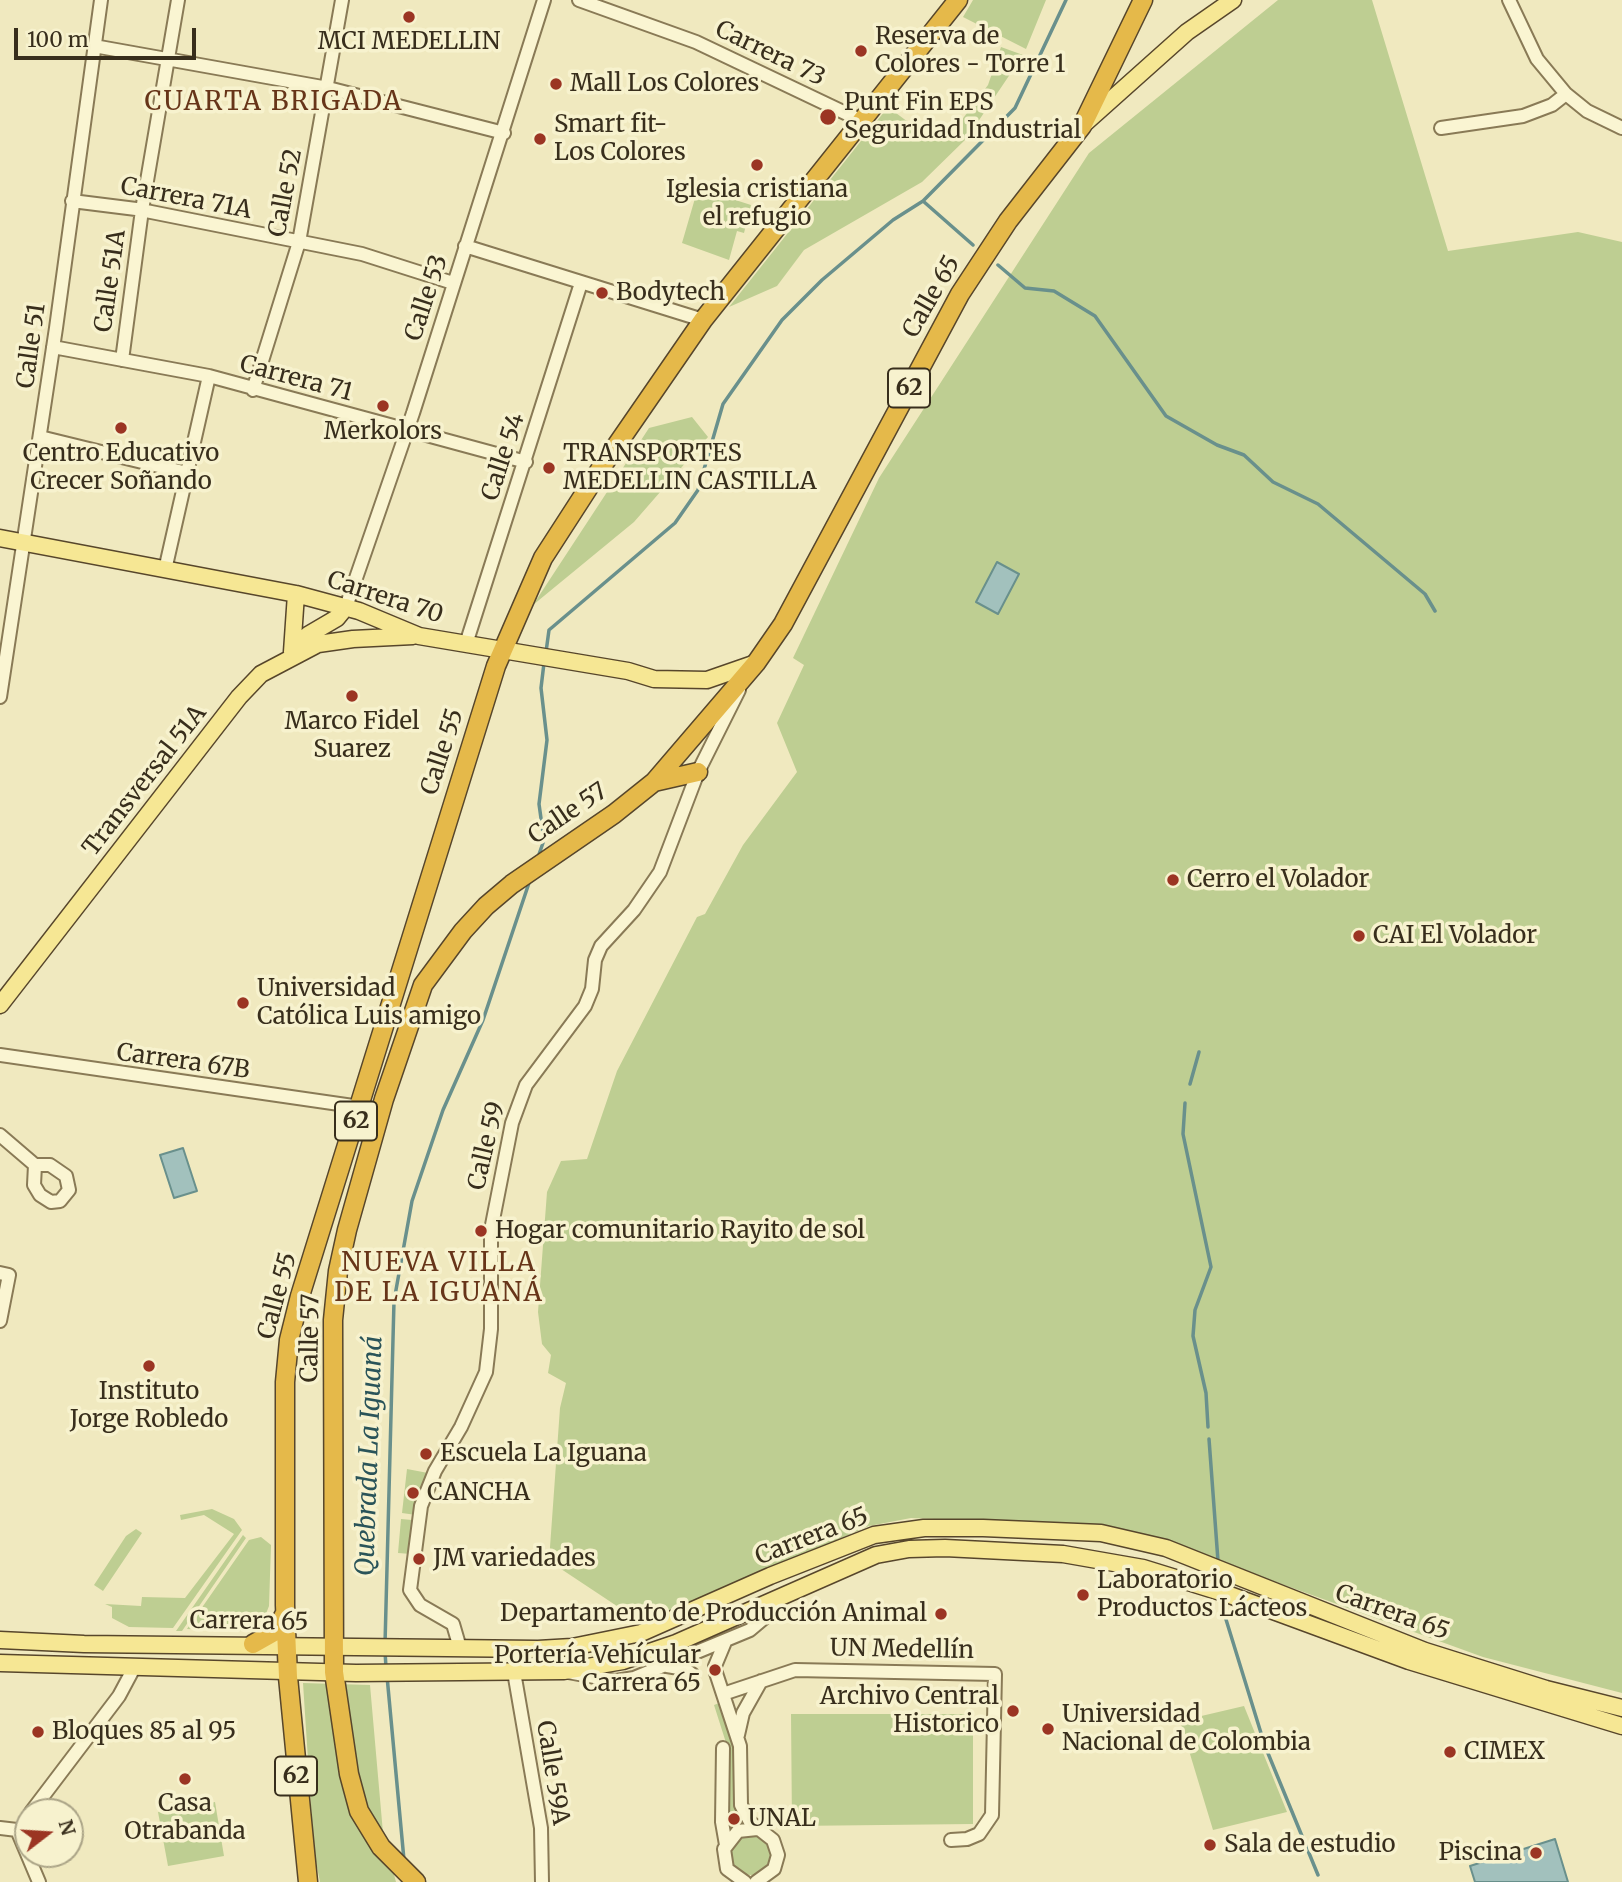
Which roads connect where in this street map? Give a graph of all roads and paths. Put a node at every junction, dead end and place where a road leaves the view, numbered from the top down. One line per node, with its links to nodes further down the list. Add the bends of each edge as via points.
1 (101, 0): 10 (street, Calle 51)
2 (178, 0): 11 (street, Calle 51A)
3 (342, 0): 12 (street, Calle 52)
4 (544, 0): 18 (street, Calle 53)
5 (579, 0): 14 (street, Carrera 73, via 696,42)
6 (958, 0): 14 (highway, Calle 55 / 62)
7 (1143, 0): 15 (highway, 62)
8 (1233, 0): 15 (main road, Calle 65, via 1187,32)
9 (1509, 0): 13 (street, via 1537,59)
10 (94, 46): 11 (street); 19 (street, Calle 51)
11 (168, 57): 12 (street); 20 (street, Calle 51A)
12 (328, 89): 18 (street); 21 (street, Calle 52)
13 (1566, 94): 16 (street, via 1523,116); 17 (street, via 1587,111)
14 (862, 121): 25 (highway, Calle 55 / 62)
15 (1082, 126): 43 (highway, Calle 65 / 62, via 1008,221 960,294 783,624)
16 (1441, 128)
17 (1622, 128)
18 (504, 133): 22 (street, Calle 53)
19 (72, 201): 20 (street, Carrera 71A); 26 (street, Calle 51)
20 (142, 210): 21 (street, Carrera 71A); 27 (street, Calle 51A)
21 (299, 242): 23 (street, Carrera 71A, via 362,254); 29 (street, Calle 52)
22 (465, 246): 23 (street, Calle 53); 24 (street)
23 (453, 283): 30 (street, Calle 53)
24 (581, 283): 25 (street); 32 (street, Calle 54)
25 (703, 320): 41 (highway, Calle 55 / 62, via 543,558)
26 (53, 347): 27 (street, Carrera 71); 31 (street, Calle 51)
27 (122, 360): 28 (street, Carrera 71)
28 (209, 376): 29 (street, Carrera 71); 33 (street)
29 (254, 390): 30 (street, Carrera 71)
30 (407, 430): 32 (street, Carrera 71); 38 (street, Calle 53)
31 (40, 437): 33 (street); 35 (street, Calle 51)
32 (526, 462): 40 (street, Calle 54)
33 (187, 473): 36 (street)
34 (0, 538): 35 (main road, Carrera 70)
35 (22, 552): 36 (main road, Carrera 70); 44 (street, Calle 51)
36 (165, 570): 37 (main road, Carrera 70)
37 (296, 594): 38 (main road, Carrera 70); 42 (main road)
38 (346, 607): 39 (main road, Carrera 70); 42 (main road, Transversal 51A, via 337,618 307,635)
39 (419, 636): 40 (main road, Carrera 70); 42 (main road, via 334,640)
40 (466, 644): 41 (main road, Carrera 70)
41 (502, 649): 43 (main road, Carrera 70, via 680,682); 47 (highway, Calle 55 / 62)
42 (292, 655): 49 (main road, Transversal 51A, via 261,674 239,697)
43 (751, 669): 45 (street, Calle 59); 46 (highway, Calle 57 / 62)
44 (0, 697)
45 (698, 772): 46 (highway); 63 (street, Calle 59, via 660,872 635,910 601,946 585,1006 526,1085 512,1123 491,1230 486,1372 421,1506 410,1590 420,1605 453,1624)
46 (654, 782): 48 (highway, Calle 57 / 62, via 512,884 471,923)
47 (400, 975): 48 (highway); 51 (highway, Calle 55 / 62)
48 (423, 985): 62 (highway, Calle 57 / 62, via 384,1099 338,1271 333,1320)
49 (0, 1005)
50 (0, 1055): 51 (street, Carrera 67B)
51 (360, 1107): 57 (highway, Calle 55 / 62, via 289,1339)
52 (0, 1135): 53 (street)
53 (35, 1165)
54 (0, 1273): 55 (street, via 9,1275)
55 (0, 1321)
56 (778, 1598): 59 (street, via 763,1621); 69 (main road, Carrera 65, via 649,1653); 77 (main road, Carrera 65, via 857,1562 909,1549 1063,1554 1113,1561 1227,1594 1409,1661)
57 (285, 1605): 60 (highway, via 276,1631); 61 (highway, Calle 55 / 62)
58 (0, 1640): 60 (main road, Carrera 65)
59 (725, 1642): 67 (street); 75 (street, via 715,1670)
60 (253, 1644): 61 (main road, Carrera 65)
61 (287, 1645): 62 (main road, Carrera 65); 68 (highway, 62)
62 (334, 1647): 63 (main road, Carrera 65); 70 (highway, Calle 57 / 62)
63 (457, 1648): 64 (main road, Carrera 65)
64 (515, 1648): 72 (main road, via 514,1666); 76 (main road, Carrera 65, via 572,1647 641,1633 874,1535 942,1528 1101,1533 1166,1548 1425,1651)
65 (0, 1663): 66 (main road, Carrera 65)
66 (135, 1665): 68 (main road, Carrera 65); 80 (street, via 119,1696)
67 (667, 1666): 69 (street, via 625,1681); 73 (street)
68 (288, 1670): 70 (main road, Carrera 65); 86 (highway, 62)
69 (564, 1671): 71 (main road, Carrera 65)
70 (334, 1672): 72 (main road, Carrera 65); 87 (highway, Calle 57 / 62, via 359,1811 381,1847)
71 (514, 1672): 72 (main road, Carrera 65); 88 (street, Calle 59A, via 541,1828)
72 (466, 1673)
73 (693, 1675)
74 (761, 1681): 75 (street); 78 (street, via 743,1713); 82 (street, UN Medellín, via 806,1670 995,1674 992,1815 979,1834)
75 (723, 1694): 78 (street)
76 (1622, 1708)
77 (1622, 1726)
78 (738, 1737): 81 (street, via 741,1805)
79 (723, 1748): 83 (street)
80 (41, 1798)
81 (757, 1829): 83 (street, via 738,1831); 85 (street, via 773,1840 778,1855 774,1869)
82 (951, 1840)
83 (726, 1845): 84 (street, via 726,1867)
84 (741, 1881)
85 (761, 1881)
86 (307, 1882)
87 (416, 1882)
88 (542, 1882)

